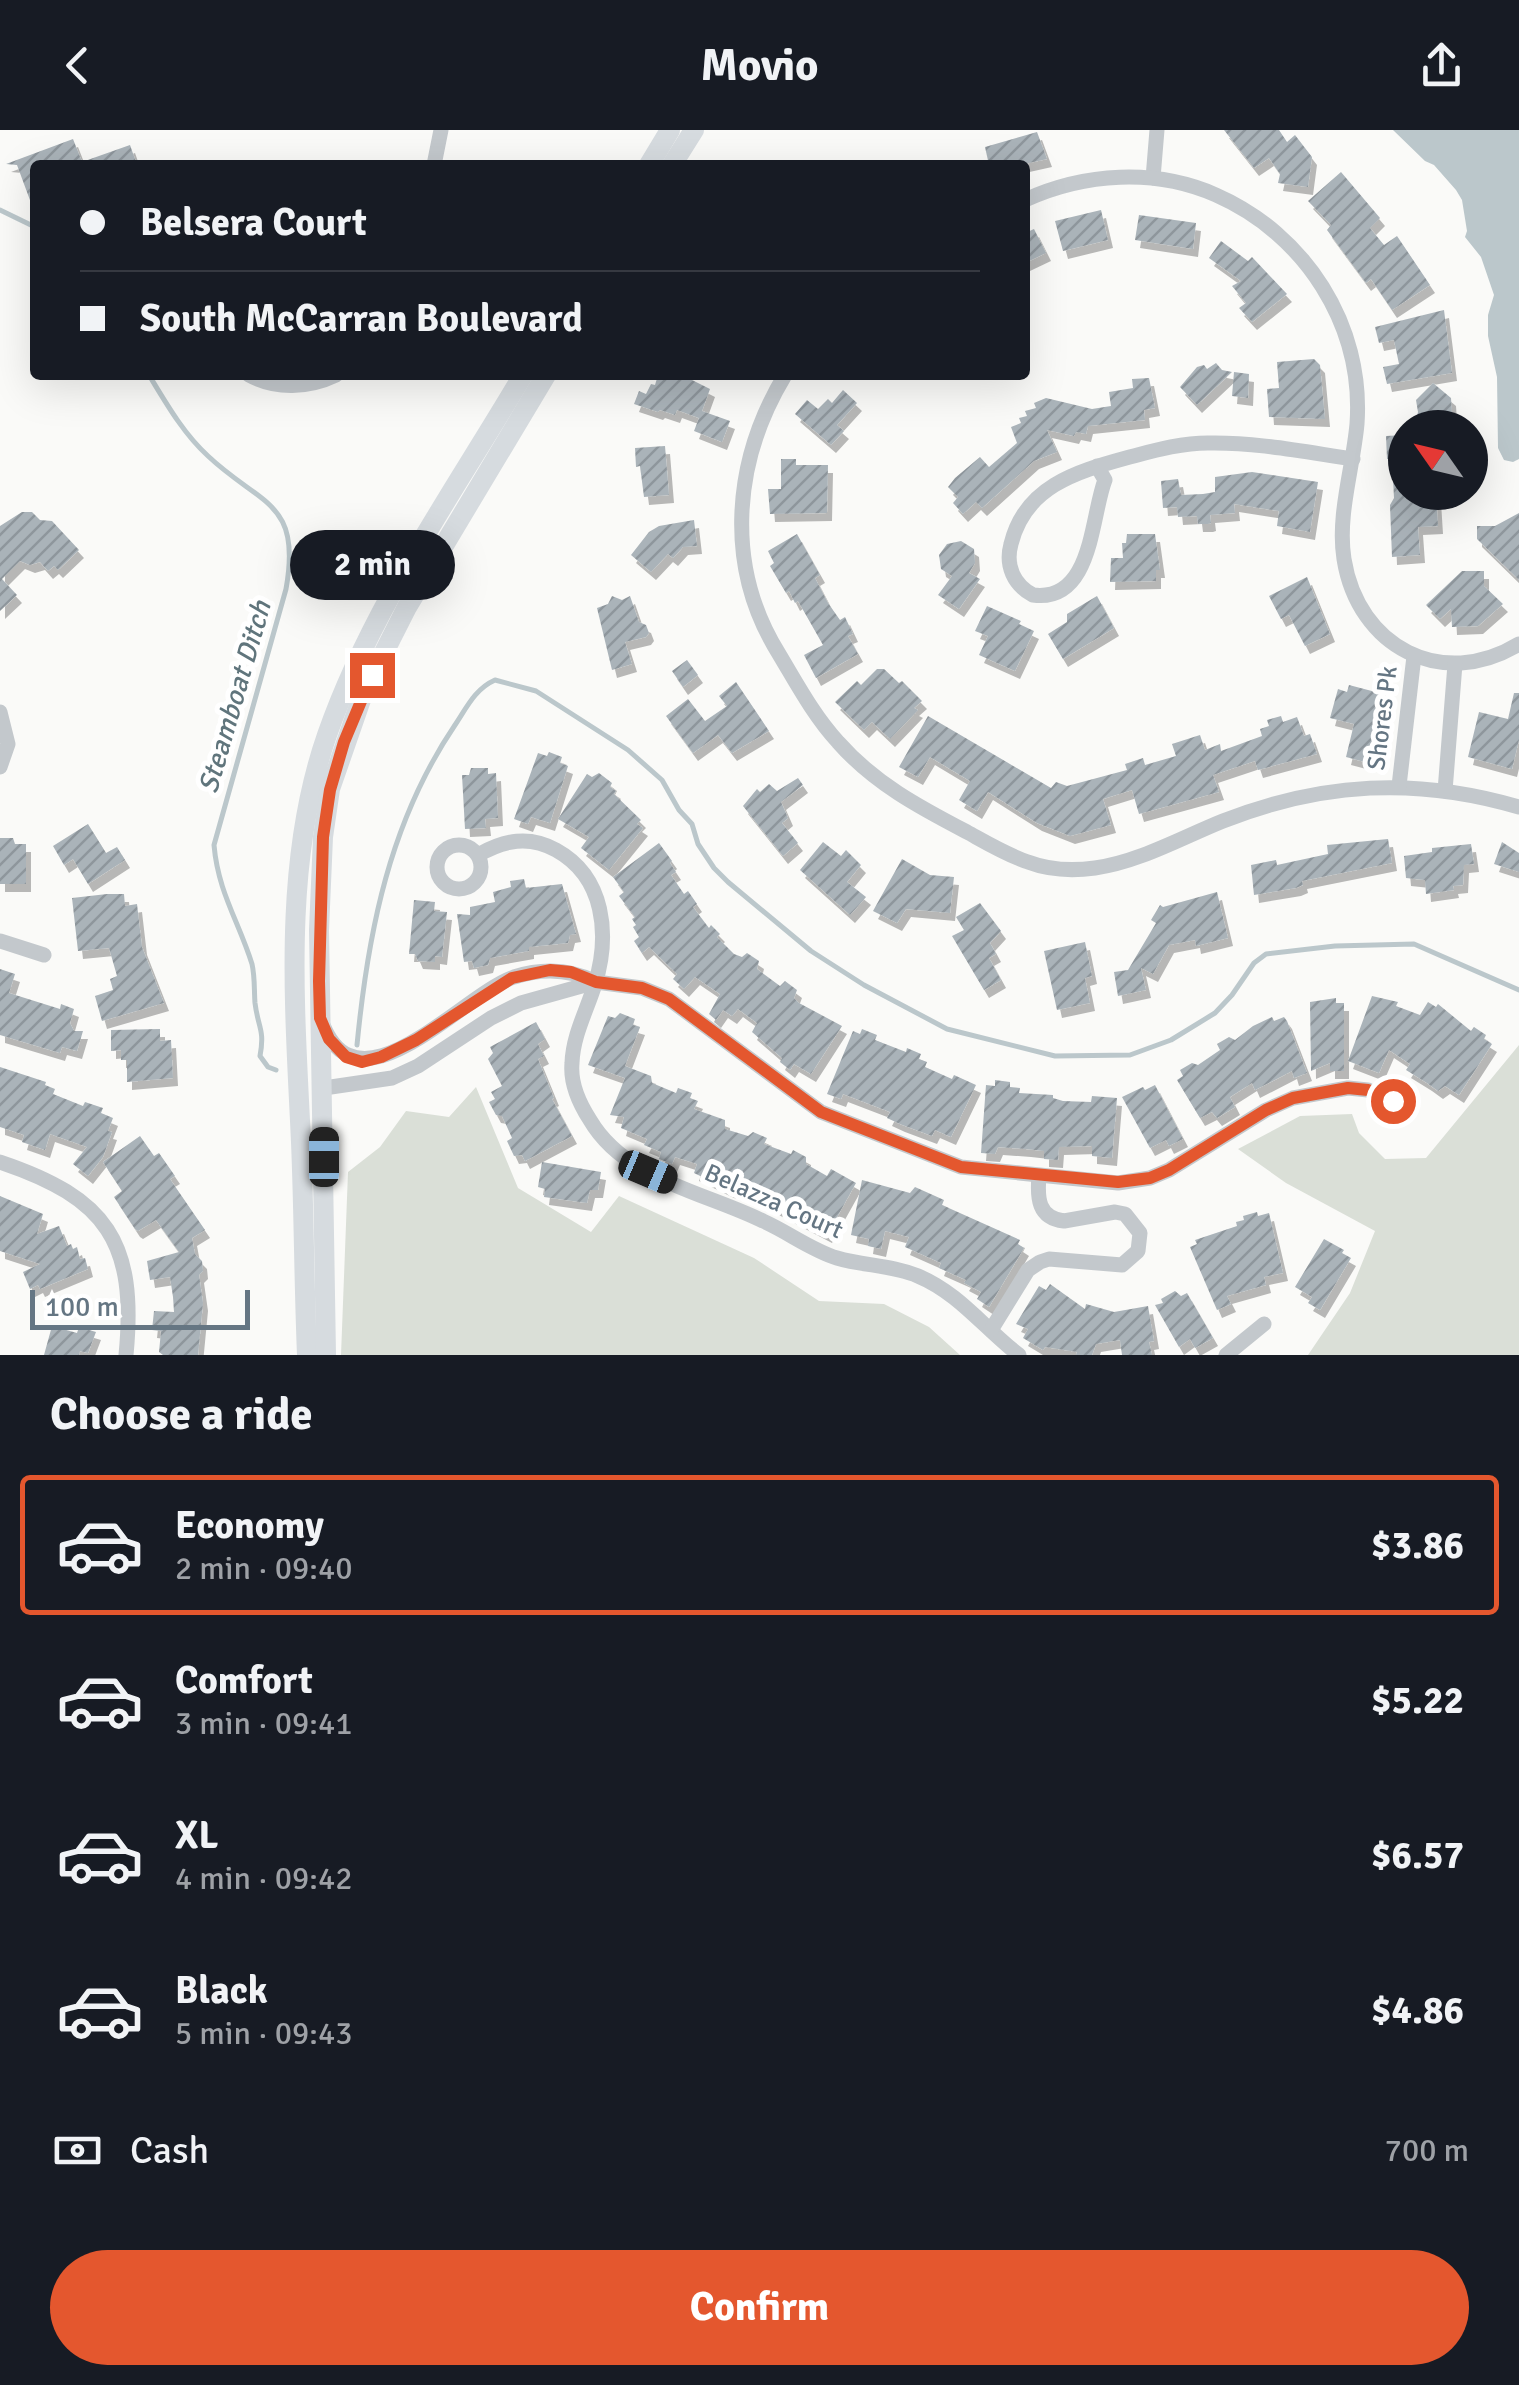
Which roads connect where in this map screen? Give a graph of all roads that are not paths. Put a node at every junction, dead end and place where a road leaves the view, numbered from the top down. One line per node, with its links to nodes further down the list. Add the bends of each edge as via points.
1 (441, 130): 5 (street)
2 (670, 130): 6 (main road)
3 (694, 130): 7 (main road)
4 (1157, 130): 8 (street)
5 (435, 160)
6 (652, 160)
7 (675, 160)
8 (1153, 178): 9 (street, via 1087,181); 15 (street, via 1237,204 1282,236 1320,281 1353,364)
9 (1030, 198)
10 (262, 380): 11 (street, via 305,386)
11 (322, 380)
12 (520, 380): 32 (main road, via 396,584 326,738 298,877)
13 (543, 380): 31 (main road, via 406,607 344,742 323,837)
14 (782, 380): 22 (street, via 748,459 741,521 748,582 770,640 817,716 860,766 908,802 1028,862 1073,870 1118,863 1269,804)
15 (1352, 459): 16 (street, via 1204,443); 18 (street, via 1343,534 1348,577 1380,634)
16 (1096, 466): 16 (street, via 1058,480 1019,523 1010,570 1033,595 1062,589 1086,557 1105,480)
17 (1519, 644): 19 (street, via 1495,657)
18 (1414, 656): 19 (street); 22 (street, Shores Pk)
19 (1454, 664): 23 (street)
20 (0, 712): 21 (street, via 8,744)
21 (0, 767)
22 (1400, 786): 23 (street)
23 (1445, 791): 24 (street)
24 (1519, 807)
25 (478, 855): 29 (street, Belazza Court, via 519,840 572,861 600,904)
26 (0, 941): 27 (street)
27 (44, 955)
28 (512, 978): 29 (street, via 550,970); 30 (street); 33 (street)
29 (596, 982): 30 (street); 38 (street, via 669,999 821,1112 961,1167); 40 (street, Belazza Court, via 574,1046 572,1079 592,1124 611,1146 648,1172 838,1258 919,1276)
30 (521, 1003): 34 (street)
31 (320, 1018): 33 (street, via 346,1057 362,1062); 35 (main road)
32 (295, 1025): 35 (main road); 42 (main road)
33 (427, 1033): 34 (street)
34 (441, 1052): 35 (street, via 392,1078)
35 (324, 1088): 43 (main road)
36 (1406, 1109): 38 (street, via 1368,1090 1325,1090 1266,1110 1150,1178)
37 (0, 1162): 41 (street, via 63,1187 104,1226 129,1288)
38 (1040, 1176): 40 (street, via 1037,1195 1044,1212 1056,1220 1125,1214 1140,1233 1138,1251 1122,1265 1049,1259 1034,1264)
39 (1264, 1324): 45 (street)
40 (992, 1330): 44 (street, Belazza Court)
41 (126, 1355)
42 (307, 1355)
43 (326, 1355)
44 (1019, 1355)
45 (1226, 1355)

